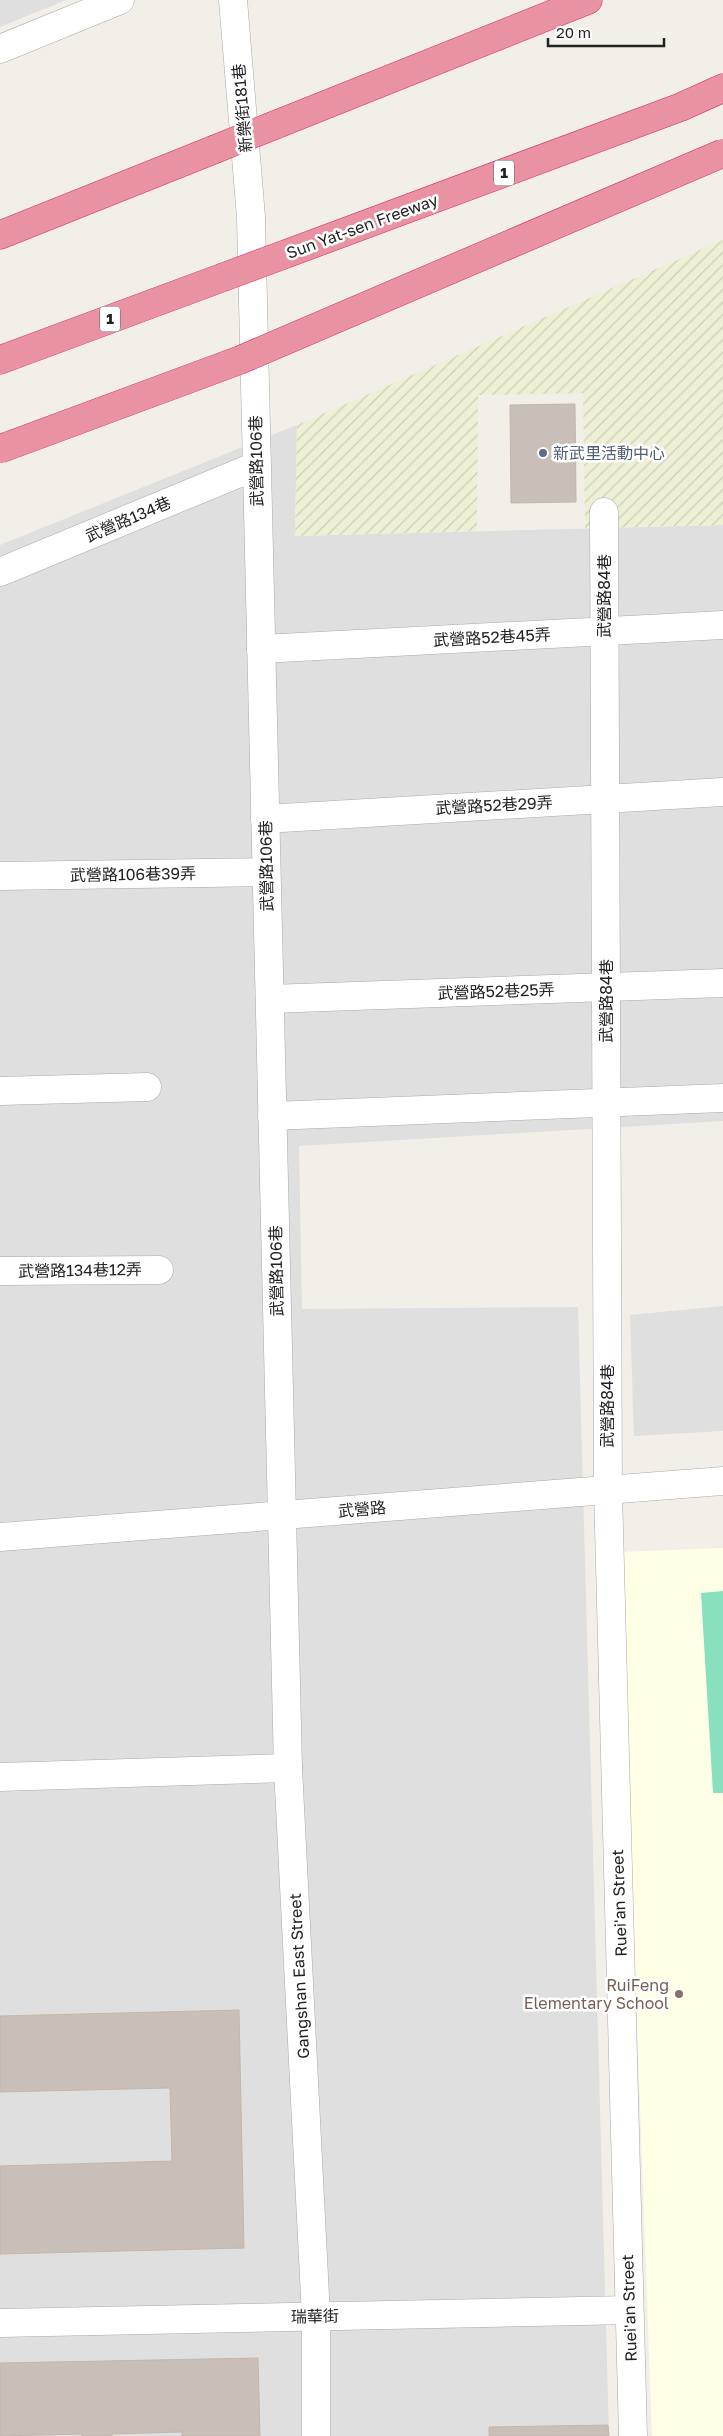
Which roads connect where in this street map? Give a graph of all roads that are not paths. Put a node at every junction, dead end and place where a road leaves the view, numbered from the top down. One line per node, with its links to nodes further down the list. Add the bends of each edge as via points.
1 (120, 0): 4 (street)
2 (233, 0): 7 (street, 新樂街181巷)
3 (588, 0): 8 (highway, bridge)
4 (0, 50)
5 (723, 88): 9 (highway, Sun Yat-sen Freeway / 1, bridge, via 681,107)
6 (723, 153): 10 (highway, bridge, via 240,360)
7 (251, 216): 11 (street, 武營路106巷)
8 (0, 235)
9 (0, 360)
10 (0, 449)
11 (256, 466): 13 (street, 武營路134巷); 16 (street, 武營路106巷)
12 (604, 512): 15 (street, 武營路84巷)
13 (0, 572)
14 (723, 625): 15 (street, 武營路52巷45弄)
15 (604, 632): 16 (street, 武營路52巷45弄); 18 (street, 武營路84巷)
16 (261, 649): 19 (street, 武營路106巷)
17 (723, 792): 18 (street, 武營路52巷29弄)
18 (605, 798): 19 (street, 武營路52巷29弄); 23 (street, 武營路84巷)
19 (265, 819): 20 (street, 武營路106巷)
20 (266, 872): 21 (street, 武營路106巷39弄); 24 (street, 武營路106巷)
21 (0, 876)
22 (723, 983): 23 (street, 武營路52巷25弄)
23 (606, 987): 24 (street, 武營路52巷25弄); 28 (street, 武營路84巷)
24 (270, 999): 29 (street, 武營路106巷)
25 (147, 1087): 26 (street)
26 (0, 1091)
27 (723, 1098): 28 (street)
28 (606, 1102): 29 (street); 33 (street, 武營路84巷)
29 (272, 1116): 34 (street, 武營路106巷)
30 (159, 1270): 31 (street, 武營路134巷12弄)
31 (0, 1271)
32 (723, 1481): 33 (street, 武營路)
33 (608, 1490): 34 (street, 武營路); 38 (street, Ruei'an Street)
34 (282, 1515): 35 (street, 武營路); 36 (street, Gangshan East Street)
35 (0, 1537)
36 (288, 1768): 37 (street); 39 (street, Gangshan East Street)
37 (0, 1777)
38 (629, 2310): 39 (street, 瑞華街); 42 (street, Ruei'an Street)
39 (316, 2316): 40 (street, 瑞華街); 41 (street, Gangshan East Street)
40 (0, 2323)
41 (316, 2436)
42 (633, 2436)

